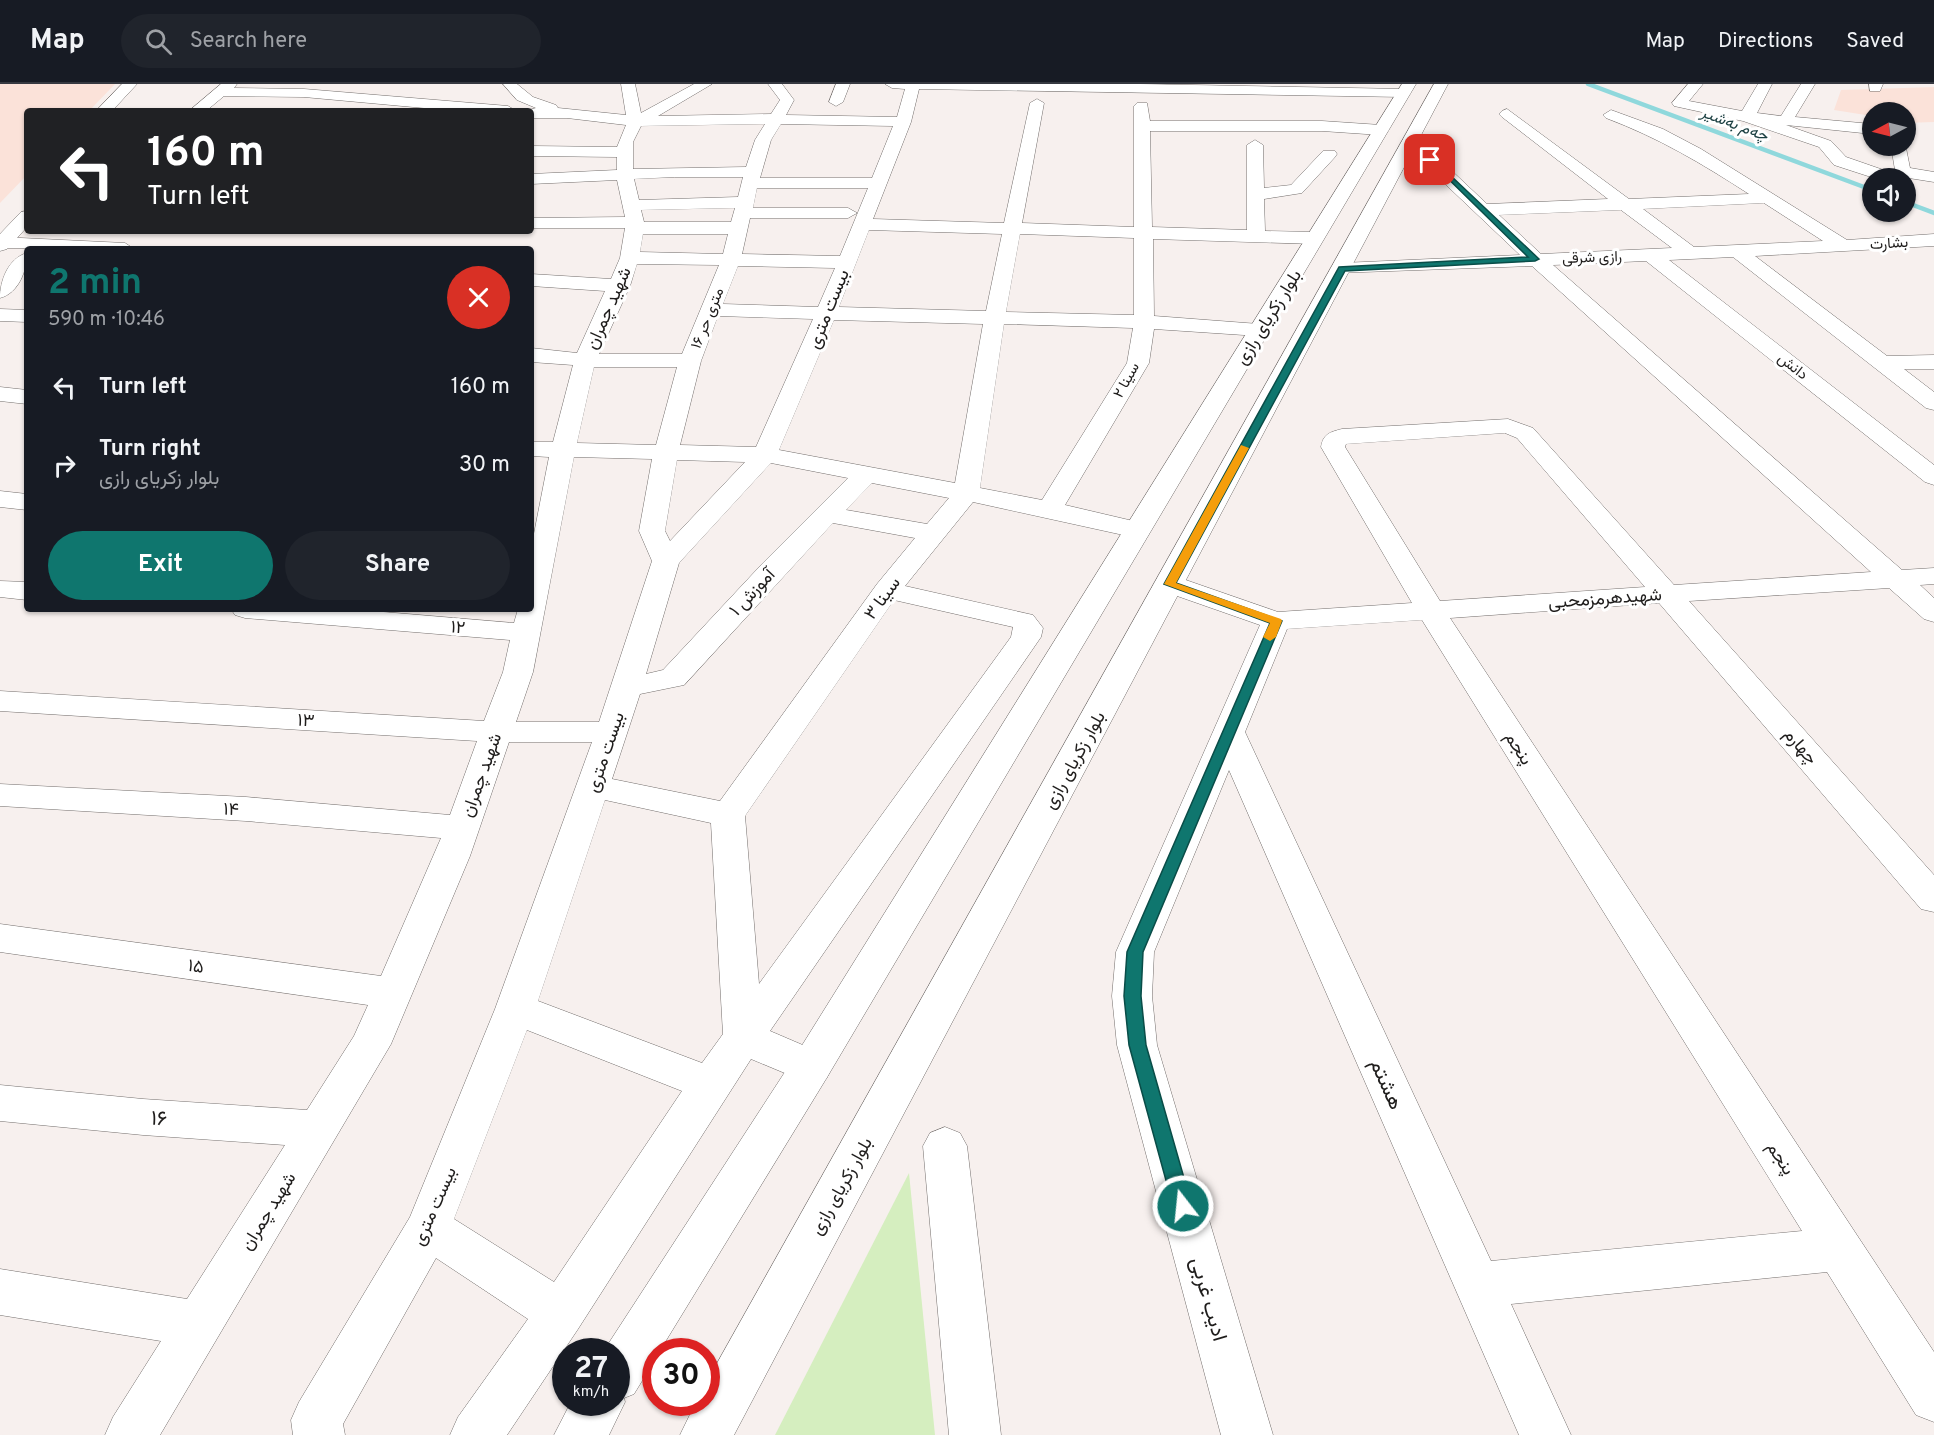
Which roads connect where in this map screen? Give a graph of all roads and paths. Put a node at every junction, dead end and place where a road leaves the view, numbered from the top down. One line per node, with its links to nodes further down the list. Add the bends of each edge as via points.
1 (130, 84): 22 (street)
2 (148, 84): 23 (street)
3 (510, 84): 28 (street, via 528,101)
4 (628, 84): 53 (street)
5 (705, 84): 17 (street)
6 (843, 84): 19 (street)
7 (892, 84): 8 (street)
8 (913, 84): 14 (street); 35 (street, بیست متری)
9 (1441, 84): 80 (street, بلوار زکریای رازی)
10 (1696, 84): 32 (street, via 1679,103)
11 (1765, 84): 32 (street)
12 (1808, 84): 34 (street)
13 (225, 88): 16 (street); 24 (street)
14 (1406, 88): 39 (street, بلوار زکریای رازی)
15 (775, 94): 33 (street, ۱۶ متری حر)
16 (354, 97): 25 (street); 26 (street)
17 (676, 101): 18 (street); 53 (street)
18 (709, 101)
19 (836, 102)
20 (1037, 103): 65 (street)
21 (1142, 106): 36 (street, سینا ۲)
22 (107, 108)
23 (126, 108)
24 (201, 108)
25 (336, 108)
26 (475, 108)
27 (1353, 109): 37 (street)
28 (567, 113): 29 (street); 53 (street)
29 (534, 114)
30 (1507, 114): 57 (street)
31 (1611, 115): 56 (street, via 1658,132)
32 (1747, 117): 34 (street); 47 (street, via 1825,144 1840,161)
33 (776, 119): 35 (street); 40 (street, ۱۶ متری حر); 53 (street)
34 (1786, 120): 38 (street)
35 (903, 122): 51 (street, بیست متری)
36 (1143, 126): 37 (street); 66 (street, سینا ۲)
37 (1340, 127): 39 (street)
38 (1862, 128)
39 (1381, 130): 72 (street, بلوار زکریای رازی)
40 (763, 140): 41 (street); 48 (street, ۱۶ متری حر)
41 (740, 141)
42 (1255, 145): 54 (street)
43 (534, 152): 53 (street)
44 (1329, 154): 54 (street, via 1296,189)
45 (1900, 156): 49 (street, via 1902,172)
46 (1430, 160): 58 (street)
47 (1862, 169)
48 (753, 171): 51 (street); 53 (street, via 675,172); 61 (street, ۱۶ متری حر)
49 (1934, 177)
50 (534, 179): 53 (street)
51 (877, 183): 62 (street, بیست متری)
52 (1916, 188): 55 (street)
53 (630, 190): 61 (street); 61 (street); 64 (street); 77 (street); 81 (street); 91 (street, شهید چمران)
54 (1255, 195): 67 (street)
55 (1934, 195)
56 (1769, 198): 57 (street); 71 (street)
57 (1627, 205): 58 (street); 74 (street)
58 (1483, 210): 76 (street)
59 (24, 213): 63 (street)
60 (24, 214): 69 (street)
61 (742, 214): 62 (street, رازی شرقی); 77 (street, ۱۶ متری حر)
62 (855, 218): 65 (street, رازی شرقی); 78 (street, بیست متری)
63 (0, 221)
64 (534, 222)
65 (1013, 229): 66 (street, رازی شرقی); 87 (street)
66 (1142, 233): 67 (street, رازی شرقی); 88 (street, سینا ۲)
67 (1256, 236): 72 (street, رازی شرقی)
68 (1934, 240): 71 (street, بشارت)
69 (1, 244): 70 (street)
70 (39, 246)
71 (1843, 246): 73 (street, رازی شرقی)
72 (1308, 250): 80 (street, رازی شرقی); 89 (street, بلوار زکریای رازی)
73 (1737, 251): 74 (street, رازی شرقی); 94 (street)
74 (1690, 253): 75 (street, رازی شرقی)
75 (1652, 255): 76 (street, رازی شرقی); 102 (street, دانش)
76 (1535, 259): 80 (street, رازی شرقی); 113 (street)
77 (731, 260): 78 (street); 83 (street, ۱۶ متری حر)
78 (847, 262): 84 (street, بیست متری)
79 (24, 264): 82 (street)
80 (1342, 269): 114 (street, بلوار زکریای رازی)
81 (534, 277)
82 (0, 292)
83 (710, 309): 84 (street); 92 (street, ۱۶ متری حر)
84 (827, 312): 87 (street); 100 (street, بیست متری)
85 (0, 315): 86 (street)
86 (24, 316)
87 (994, 317): 88 (street); 103 (street)
88 (1144, 322): 89 (street); 106 (street, سینا ۲, via 1138,363)
89 (1258, 330): 108 (street, بلوار زکریای رازی)
90 (534, 355): 91 (street)
91 (585, 360): 92 (street); 98 (street, شهید چمران)
92 (690, 361): 99 (street, ۱۶ متری حر)
93 (1934, 362): 94 (street)
94 (1882, 363): 97 (street)
95 (0, 394): 96 (street)
96 (24, 397)
97 (1934, 403)
98 (547, 450): 99 (street); 111 (street, شهید چمران)
99 (666, 453): 100 (street); 110 (street, ۱۶ متری حر, via 652,531)
100 (765, 455): 101 (street); 110 (street, بیست متری)
101 (866, 474): 103 (street); 107 (street, آموزش ۱)
102 (1934, 477)
103 (966, 494): 106 (street); 109 (street, سینا ۳)
104 (0, 499): 105 (street)
105 (24, 502)
106 (1049, 509): 108 (street)
107 (827, 514): 109 (street); 127 (street, آموزش ۱, via 673,678)
108 (1137, 530): 126 (street, بلوار زکریای رازی)
109 (932, 533): 116 (street, سینا ۳)
110 (666, 561): 127 (street, بیست متری)
111 (536, 568)
112 (1934, 576): 113 (street, شهیدهرمزمحبی)
113 (1895, 578): 118 (street, شهیدهرمزمحبی); 122 (street)
114 (1170, 584): 123 (street); 159 (street, بلوار زکریای رازی)
115 (0, 589): 117 (street)
116 (887, 590): 125 (street, via 1023,621 1028,628 1026,637); 134 (street, سینا ۳)
117 (24, 591)
118 (1668, 593): 121 (street, شهیدهرمزمحبی); 121 (street, پنجم, via 1525,433 1508,426 1342,436 1334,440 1333,447); 136 (street, چهارم)
119 (280, 612): 124 (street, ۱۲)
120 (530, 612): 124 (street, شهید چمران)
121 (1432, 612): 123 (street, شهیدهرمزمحبی); 147 (street, پنجم)
122 (1934, 613)
123 (1276, 621): 131 (street, ادیب غربی)
124 (527, 633): 129 (street, شهید چمران)
125 (1009, 661): 126 (street); 140 (street)
126 (1050, 673): 141 (street, بلوار زکریای رازی)
127 (626, 687): 130 (street, بیست متری)
128 (0, 701): 129 (street, ۱۳)
129 (497, 732): 130 (street, ۱۳); 135 (street, شهید چمران)
130 (612, 732): 132 (street, بیست متری)
131 (1229, 733): 148 (street, هشتم); 161 (street, ادیب غربی, via 1135,952 1132,996 1137,1045)
132 (593, 786): 134 (street); 139 (street, بیست متری)
133 (0, 795): 135 (street, ۱۴, via 246,809)
134 (728, 815): 140 (street)
135 (462, 828): 138 (street, شهید چمران)
136 (1934, 899)
137 (0, 938): 138 (street, ۱۵)
138 (393, 993): 144 (street, شهید چمران, via 370,1044)
139 (515, 1009): 142 (street); 146 (street, بیست متری)
140 (743, 1037): 141 (street); 142 (street)
141 (811, 1067): 152 (street, بلوار زکریای رازی)
142 (710, 1084): 150 (street)
143 (0, 1103): 144 (street, ۱۶)
144 (318, 1129): 151 (street, شهید چمران)
145 (945, 1146): 160 (street)
146 (428, 1228): 150 (street); 156 (street, بیست متری, via 317,1420)
147 (1839, 1249): 148 (street); 153 (street, پنجم)
148 (1477, 1285): 162 (street, هشتم)
149 (0, 1292): 151 (street)
150 (561, 1313): 157 (street)
151 (198, 1324): 155 (street, شهید چمران)
152 (630, 1354)
153 (1934, 1397)
154 (592, 1416): 158 (street)
155 (131, 1435)
156 (319, 1435)
157 (476, 1435)
158 (580, 1435)
159 (706, 1435)
160 (975, 1435)
161 (1247, 1435)
162 (1545, 1435)

